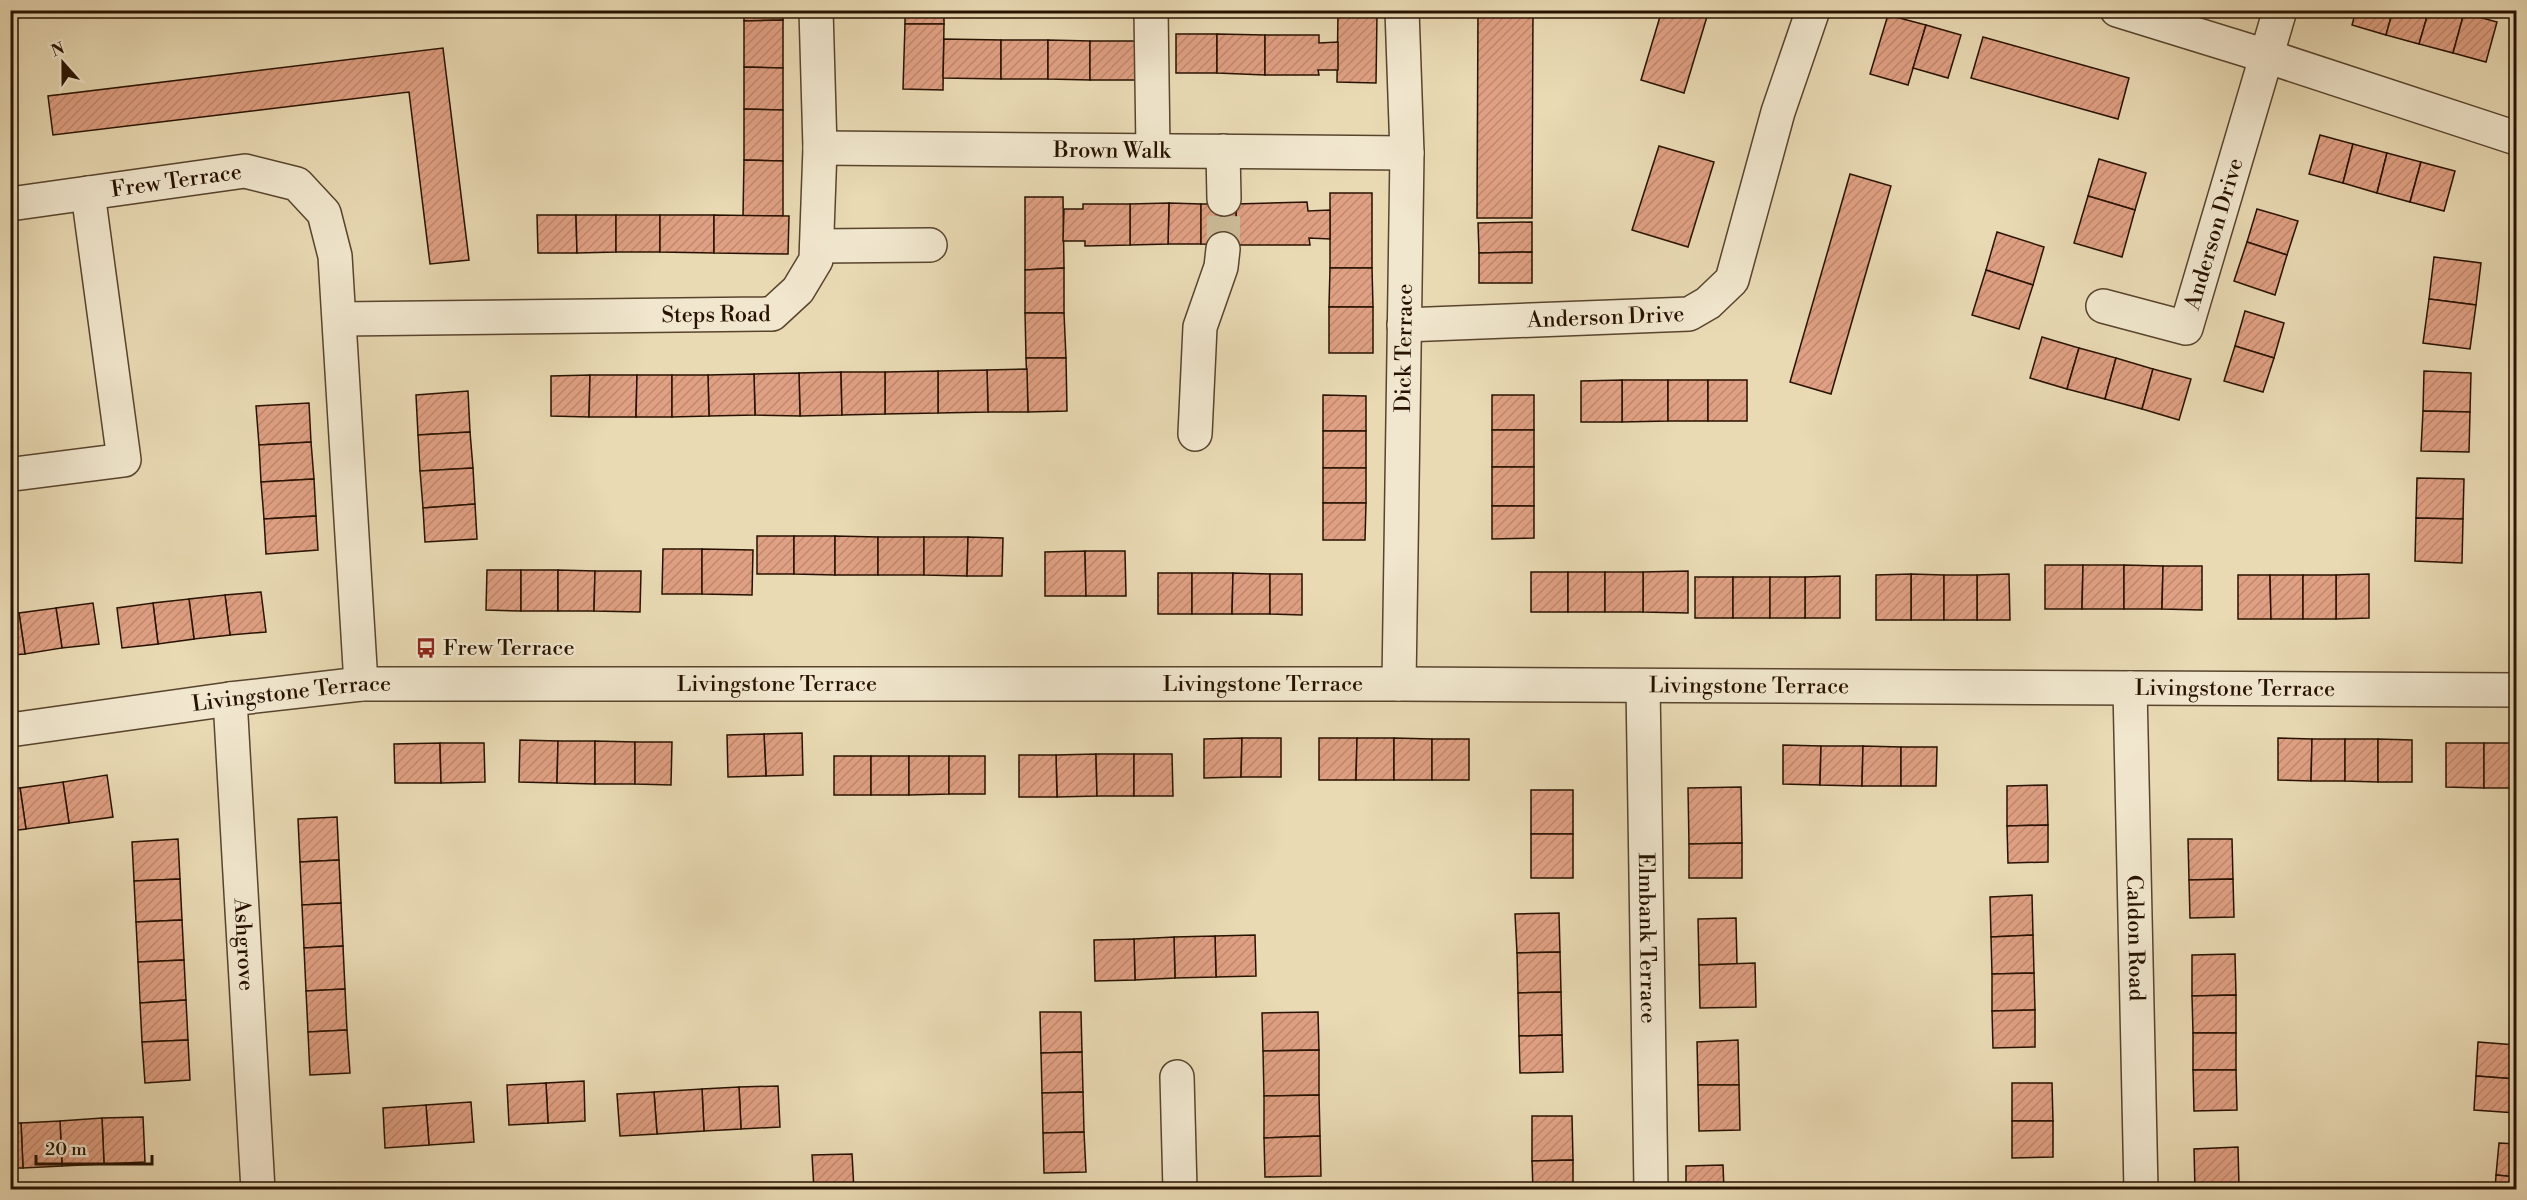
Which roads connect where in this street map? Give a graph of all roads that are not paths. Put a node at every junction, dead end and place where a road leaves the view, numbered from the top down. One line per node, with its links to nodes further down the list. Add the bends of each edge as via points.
1 (816, 10): 9 (street, Steps Road)
2 (1151, 10): 10 (street)
3 (1402, 10): 12 (street, Dick Terrace)
4 (1813, 10): 21 (street, Anderson Drive, via 1778,112 1732,280 1708,303 1689,314)
5 (2116, 10): 7 (street)
6 (2280, 10): 7 (street, Anderson Drive)
7 (2266, 56): 8 (street); 19 (street, Anderson Drive, via 2186,328)
8 (2517, 138)
9 (820, 148): 10 (street, Brown Walk); 17 (street, Steps Road)
10 (1153, 150): 11 (street, Brown Walk)
11 (1223, 151): 12 (street, Brown Walk); 14 (street)
12 (1407, 153): 21 (street, Dick Terrace)
13 (88, 193): 15 (street, Frew Terrace); 20 (street, Frew Terrace, via 245,171 297,184 324,213 335,256); 23 (street, via 124,460)
14 (1224, 199)
15 (10, 204)
16 (930, 245): 17 (street)
17 (817, 246): 20 (street, Steps Road, via 816,260 798,290 772,314)
18 (1223, 249): 22 (street, via 1221,267 1200,327)
19 (2103, 306)
20 (340, 319): 24 (street, Frew Terrace)
21 (1404, 325): 25 (street, Dick Terrace)
22 (1195, 434)
23 (14, 474)
24 (361, 684): 25 (street, Livingstone Terrace); 29 (street, Livingstone Terrace)
25 (1399, 684): 26 (street, Livingstone Terrace)
26 (1643, 686): 27 (street, Livingstone Terrace); 34 (street, Elmbank Terrace)
27 (2130, 688): 28 (street, Livingstone Terrace); 35 (street, Caldon Road)
28 (2517, 690)
29 (230, 699): 30 (street, Livingstone Terrace); 32 (street, Ashgrove)
30 (10, 730)
31 (1178, 1077): 33 (street)
32 (258, 1190)
33 (1180, 1190)
34 (1651, 1190)
35 (2141, 1190)

